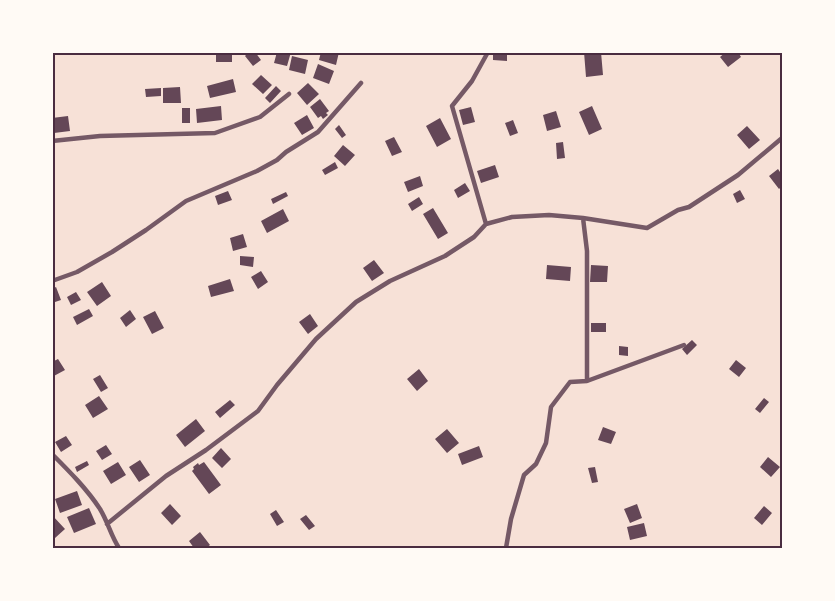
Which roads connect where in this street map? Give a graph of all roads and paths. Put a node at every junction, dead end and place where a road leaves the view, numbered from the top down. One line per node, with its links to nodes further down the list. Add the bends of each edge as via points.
1 (488, 52): 7 (street, via 452,106)
2 (361, 83): 8 (street, via 318,132 277,160 186,201 112,252)
3 (289, 94): 5 (street, via 260,117 215,133)
4 (783, 138): 6 (street, via 738,175 647,228)
5 (52, 141)
6 (584, 218): 7 (street, via 512,217); 10 (street)
7 (486, 225): 12 (street, via 445,256 390,281 356,302 316,339 258,411 165,476)
8 (52, 281)
9 (684, 345): 10 (street)
10 (587, 381): 14 (street, via 570,382 551,407 546,443 536,464 524,475)
11 (52, 454): 12 (street, via 100,509)
12 (107, 524): 13 (street)
13 (119, 549)
14 (506, 549)

